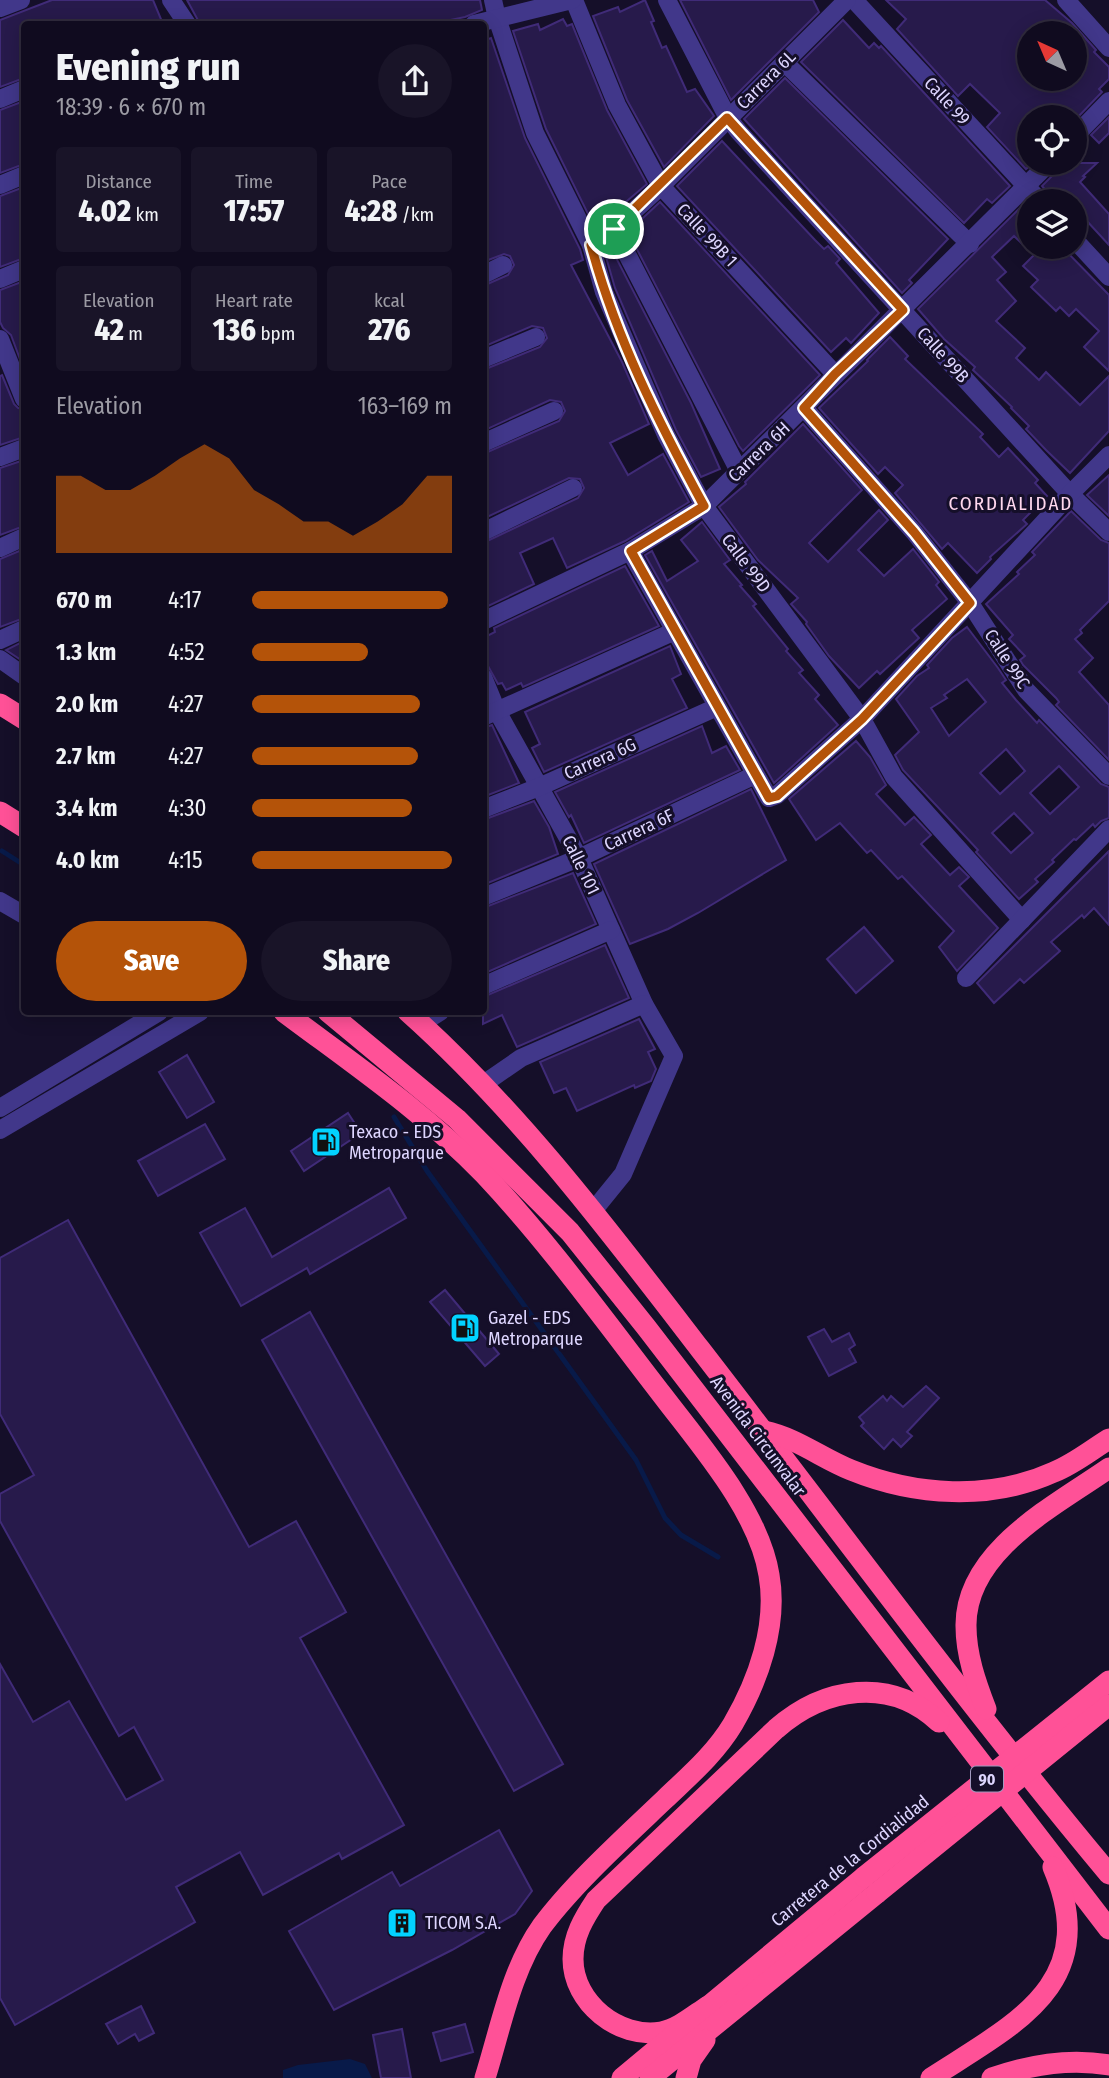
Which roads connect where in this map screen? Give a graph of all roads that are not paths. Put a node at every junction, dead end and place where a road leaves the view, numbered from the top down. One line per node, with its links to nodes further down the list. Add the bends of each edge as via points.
1 (21, 0): 8 (street)
2 (171, 0): 10 (street)
3 (573, 0): 9 (street); 22 (street, Calle 99B 1, via 617,105)
4 (667, 0): 17 (street, Calle 99B)
5 (846, 0): 13 (street, Carrera 6L)
6 (854, 0): 23 (street, Calle 99)
7 (1066, 0): 12 (street)
8 (0, 8)
9 (495, 9): 11 (street); 26 (street, Calle 99D, via 535,134)
10 (185, 21)
11 (478, 21)
12 (1109, 48)
13 (784, 62): 17 (street, Carrera 6L); 25 (street)
14 (21, 90): 15 (street)
15 (0, 99)
16 (1109, 101): 18 (street)
17 (727, 118): 22 (street, Carrera 6L); 33 (street, Calle 99B)
18 (1087, 124)
19 (1038, 175): 23 (street, Carrera 6H)
20 (21, 177): 21 (street)
21 (0, 185)
22 (661, 186): 24 (street, Carrera 6L); 38 (street, Calle 99B 1)
23 (1026, 187): 25 (street, Carrera 6H)
24 (614, 229): 26 (street, Carrera 6L); 46 (street)
25 (970, 244): 33 (street, Carrera 6H)
26 (591, 245): 49 (street, Calle 99D, via 604,292 652,405)
27 (1087, 253): 31 (street)
28 (503, 265): 30 (street)
29 (21, 270): 32 (street)
30 (487, 273)
31 (1109, 277)
32 (0, 279)
33 (903, 310): 38 (street, Carrera 6H); 48 (street, Calle 99B)
34 (536, 337): 36 (street)
35 (0, 339): 37 (street)
36 (487, 357)
37 (11, 363): 39 (street)
38 (835, 374): 40 (street, Carrera 6H)
39 (21, 391)
40 (804, 408): 46 (street, Carrera 6H); 55 (street, Calle 99C)
41 (555, 411): 42 (street)
42 (487, 441)
43 (21, 449): 45 (street)
44 (1109, 455): 48 (street)
45 (0, 457)
46 (739, 471): 49 (street, Carrera 6H)
47 (573, 488): 50 (street)
48 (1070, 494): 51 (street, Calle 99B); 55 (street)
49 (704, 506): 54 (street, Carrera 6H); 66 (street, Calle 99D)
50 (487, 530)
51 (1109, 532)
52 (21, 538): 53 (street)
53 (0, 548)
54 (631, 551): 56 (street, Carrera 6H); 58 (street)
55 (970, 603): 66 (street); 68 (street, Calle 99C, via 1026,690)
56 (487, 619)
57 (21, 630): 59 (street)
58 (675, 631): 63 (street); 64 (street)
59 (0, 640)
60 (0, 659): 61 (street)
61 (21, 674)
62 (0, 704): 65 (highway)
63 (717, 707): 67 (street); 69 (street, Carrera 6G)
64 (490, 714): 69 (street, Calle 101)
65 (21, 717)
66 (862, 719): 67 (street, via 777,796 769,798); 78 (street, Calle 99D, via 894,777)
67 (755, 775): 74 (street, Carrera 6F)
68 (1109, 776)
69 (538, 787): 70 (street, Carrera 6G); 74 (street, Calle 101)
70 (487, 807)
71 (0, 812): 72 (highway)
72 (21, 825)
73 (1109, 829): 78 (street)
74 (579, 858): 75 (street, Carrera 6F); 79 (street, Calle 101)
75 (487, 895)
76 (0, 901): 77 (street)
77 (21, 913)
78 (1022, 920): 80 (street)
79 (611, 930): 81 (street); 82 (street, Calle 101)
80 (966, 978)
81 (487, 984)
82 (644, 1004): 88 (street, via 521,1058); 91 (street, Calle 101, via 674,1056 623,1174)
83 (154, 1015): 89 (street)
84 (188, 1015): 90 (street)
85 (288, 1015): 93 (highway, via 425,1118 483,1174 540,1238)
86 (332, 1015): 92 (highway, Avenida Circunvalar, via 457,1119 569,1232)
87 (415, 1018): 88 (highway, Avenida Circunvalar)
88 (482, 1085): 91 (highway, Avenida Circunvalar)
89 (0, 1108)
90 (0, 1130)
91 (593, 1211): 95 (highway, Avenida Circunvalar)
92 (646, 1327): 93 (highway); 98 (highway, Avenida Circunvalar)
93 (667, 1402): 94 (highway)
94 (683, 1423): 98 (highway); 111 (highway, via 738,1500 764,1553 771,1595 760,1663 739,1713 714,1750 564,1900 533,1941 519,1966)
95 (764, 1431): 96 (highway, via 800,1442 833,1462 883,1482 954,1492 1040,1478); 101 (highway, Avenida Circunvalar)
96 (1109, 1439)
97 (1109, 1468): 101 (highway, via 1010,1539 983,1570 970,1596 966,1623 969,1653)
98 (754, 1469): 102 (highway, Avenida Circunvalar)
99 (1109, 1681): 107 (highway, Carretera de la Cordialidad / 90, bridge)
100 (1109, 1706): 107 (highway, Carretera de la Cordialidad / 90, bridge)
101 (994, 1731): 103 (highway, Avenida Circunvalar / 90)
102 (968, 1748): 104 (highway, Avenida Circunvalar / 90); 109 (highway, via 934,1717 905,1699 862,1690 822,1699 776,1729 596,1900 577,1934 573,1960 577,1981 596,2009 626,2028 660,2032)
103 (1071, 1829): 105 (highway); 106 (highway, Avenida Circunvalar / 90)
104 (1040, 1840): 108 (highway, Avenida Circunvalar / 90); 115 (highway, via 1060,1885 1067,1916 1064,1955 1054,1981 1024,2017)
105 (1109, 1850)
106 (1109, 1874)
107 (871, 1885): 109 (highway, Carretera de la Cordialidad / 90)
108 (1109, 1929)
109 (715, 2013): 112 (highway, Carretera de la Cordialidad / 90); 113 (highway, Carretera de la Cordialidad / 90); 114 (highway)
110 (1109, 2065): 116 (highway, via 1061,2062)
111 (485, 2078)
112 (622, 2078)
113 (650, 2078)
114 (687, 2078)
115 (931, 2078)
116 (992, 2078)

